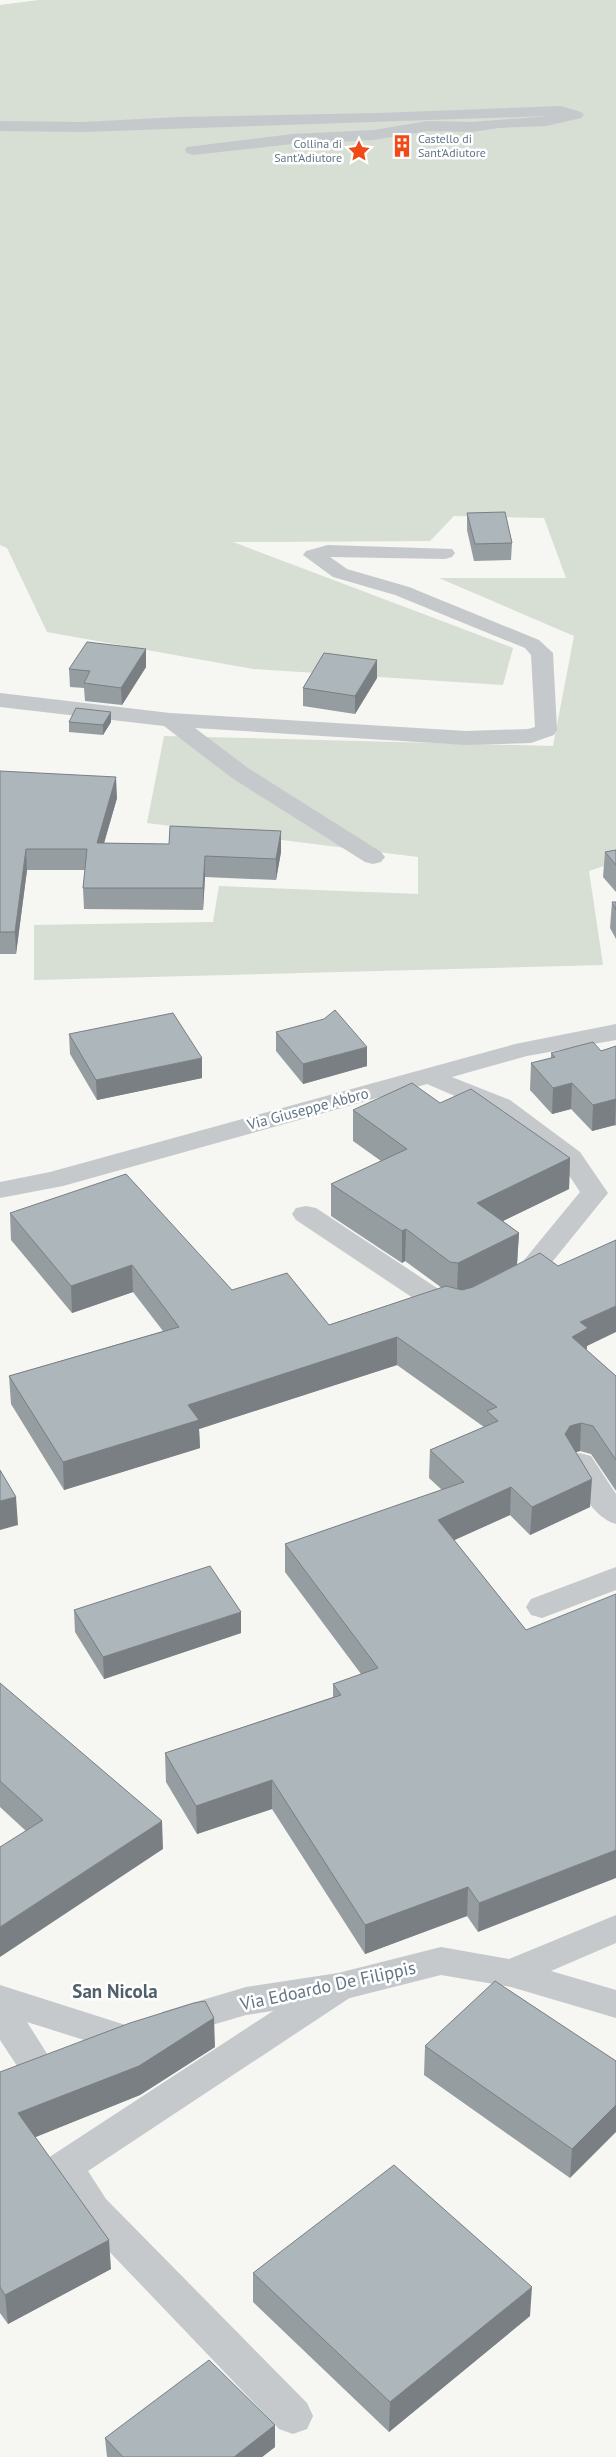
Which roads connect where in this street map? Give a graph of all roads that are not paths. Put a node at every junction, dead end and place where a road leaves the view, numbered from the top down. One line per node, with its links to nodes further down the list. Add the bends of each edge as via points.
1 (0, 126): 2 (street, via 82,127 491,112 561,111 576,115 546,121 472,127 428,126 374,135 292,139)
2 (193, 150)
3 (446, 553): 5 (street, via 328,551 313,555 340,573 402,591 532,644 542,653 546,730 530,736 466,738)
4 (0, 700): 5 (street)
5 (170, 720): 6 (street, via 240,773)
6 (373, 858)
7 (616, 1032): 8 (street, Via Giuseppe Abbro, via 524,1049)
8 (430, 1076): 9 (street, Via Giuseppe Abbro, via 52,1180); 10 (street, via 501,1106 571,1158 594,1193 530,1271 461,1306 438,1302)
9 (0, 1190)
10 (306, 1214)
11 (580, 1463): 12 (street)
12 (616, 1514)
13 (616, 1578): 14 (street)
14 (542, 1607)
15 (612, 1935): 16 (street)
16 (511, 1972): 17 (street, Via Edoardo De Filippis, via 440,1962); 19 (street, Via Edoardo De Filippis)
17 (338, 1986): 21 (street, Via Edoardo De Filippis, via 246,2002); 22 (street, via 64,2167 93,2210)
18 (0, 2000): 21 (street)
19 (616, 2004)
20 (0, 2011): 21 (street, Via Edoardo De Filippis, via 48,2068)
21 (122, 2038)
22 (293, 2416)

